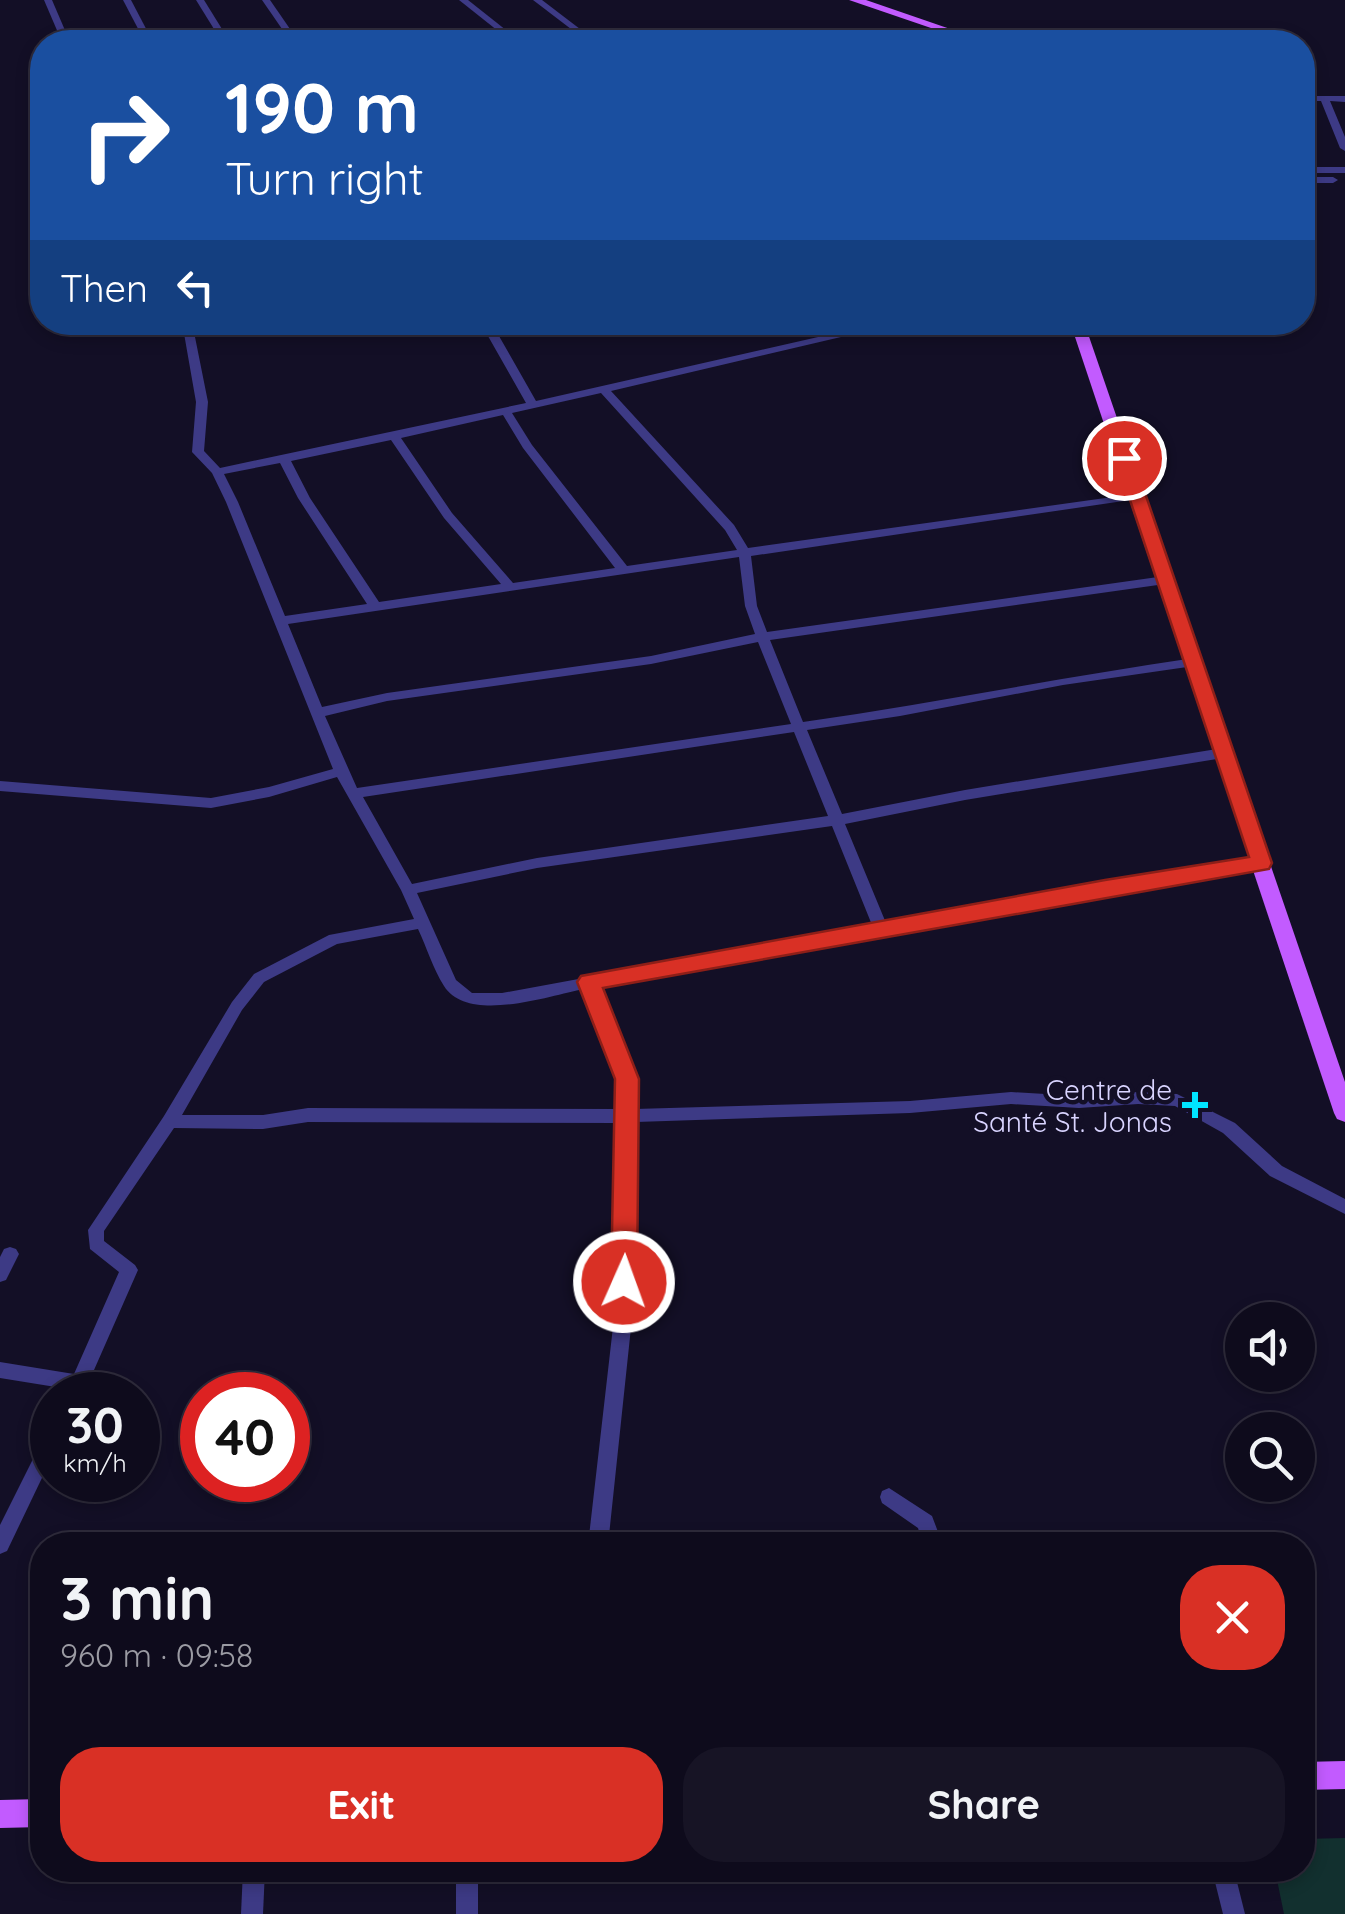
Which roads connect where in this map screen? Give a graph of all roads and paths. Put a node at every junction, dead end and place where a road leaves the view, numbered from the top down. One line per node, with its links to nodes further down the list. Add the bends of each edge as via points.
1 (48, 0): 8 (street)
2 (127, 0): 9 (street)
3 (200, 0): 10 (street)
4 (266, 0): 11 (street)
5 (463, 0): 12 (street)
6 (537, 0): 13 (street)
7 (855, 0): 14 (main road)
8 (61, 30)
9 (143, 30)
10 (219, 30)
11 (287, 30)
12 (502, 30)
13 (577, 30)
14 (947, 30)
15 (1315, 98): 16 (street)
16 (1324, 98): 17 (street); 18 (street)
17 (1345, 99)
18 (1345, 148)
19 (1315, 170): 20 (street)
20 (1345, 170)
21 (1315, 180): 22 (street)
22 (1345, 180)
23 (190, 335): 32 (street, via 202,408 196,448)
24 (492, 335): 28 (street)
25 (842, 335): 27 (street)
26 (1082, 335): 33 (main road)
27 (603, 388): 28 (street); 34 (street, via 730,528)
28 (534, 405): 29 (street)
29 (506, 412): 30 (street); 35 (street)
30 (394, 436): 31 (street); 37 (street, via 448,515)
31 (284, 458): 32 (street); 38 (street)
32 (217, 472): 39 (street)
33 (1137, 495): 34 (street); 36 (main road)
34 (744, 552): 35 (street); 40 (street)
35 (625, 572): 37 (street)
36 (1165, 580): 40 (street); 41 (main road)
37 (509, 586): 38 (street)
38 (374, 606): 39 (street)
39 (279, 622): 42 (street)
40 (762, 637): 42 (street); 43 (street)
41 (1194, 662): 43 (street); 44 (main road)
42 (317, 713): 45 (street)
43 (801, 725): 47 (street); 48 (street)
44 (1223, 753): 48 (street); 49 (main road)
45 (340, 771): 46 (street, via 211,803); 47 (street)
46 (0, 786)
47 (356, 793): 50 (street)
48 (838, 820): 50 (street, via 537,863); 52 (street)
49 (1262, 863): 52 (street); 54 (main road)
50 (408, 890): 51 (street)
51 (422, 923): 53 (street, via 458,995 468,1000); 56 (street, via 334,939 259,978)
52 (881, 928): 53 (street)
53 (589, 982): 55 (street, via 624,1065)
54 (1345, 1113)
55 (628, 1116): 56 (street); 57 (street, via 1011,1098 1177,1100 1229,1128 1276,1171); 65 (street, via 623,1318)
56 (170, 1121): 61 (street, via 96,1230 96,1244 129,1270)
57 (1345, 1207)
58 (10, 1254): 59 (street)
59 (0, 1275)
60 (0, 1370): 62 (street)
61 (84, 1372)
62 (30, 1377)
63 (30, 1484): 67 (street)
64 (890, 1497): 66 (street, via 925,1522)
65 (599, 1532)
66 (928, 1532)
67 (0, 1545)
68 (1345, 1775): 69 (main road)
69 (1315, 1776)
70 (30, 1813): 71 (main road)
71 (0, 1814)
72 (253, 1882): 75 (street)
73 (468, 1882): 76 (street)
74 (1226, 1882): 77 (street)
75 (252, 1914)
76 (467, 1914)
77 (1234, 1914)

